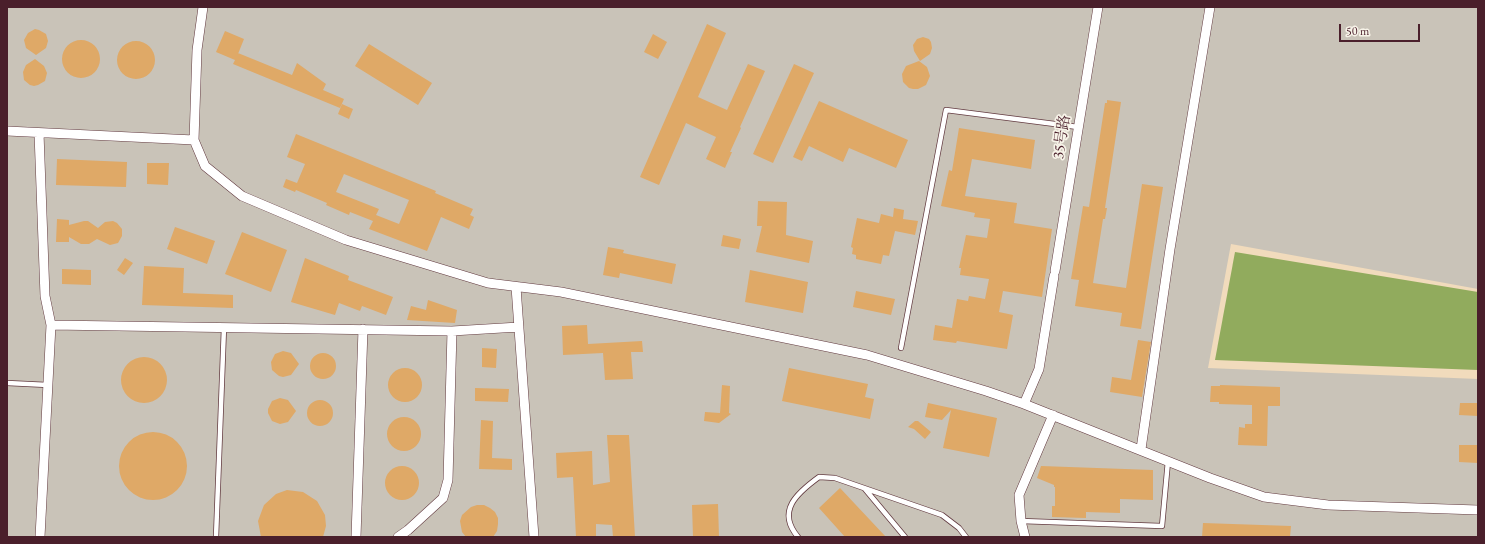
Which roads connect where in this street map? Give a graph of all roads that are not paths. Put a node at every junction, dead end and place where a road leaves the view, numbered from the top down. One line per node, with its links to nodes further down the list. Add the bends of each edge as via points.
1 (203, 7): 7 (street, via 197,50)
2 (1098, 7): 4 (street, 35号路)
3 (1210, 7): 19 (street, via 1170,249)
4 (1078, 128): 14 (lane, via 946,110); 17 (street, 35号路, via 1039,369)
5 (7, 131): 6 (street)
6 (39, 133): 7 (street); 9 (street, via 45,296)
7 (194, 140): 8 (street, via 205,166 242,196 346,240 488,283)
8 (516, 287): 11 (street); 17 (street, via 561,292 867,355)
9 (51, 325): 10 (street); 16 (street)
10 (224, 327): 12 (street); 25 (lane)
11 (519, 328): 13 (street); 28 (street)
12 (363, 329): 13 (street); 26 (street)
13 (452, 331): 27 (street, via 448,480 442,498)
14 (901, 348)
15 (7, 383): 16 (lane)
16 (48, 385): 24 (street)
17 (1024, 404): 18 (street)
18 (1053, 415): 19 (street); 23 (street, via 1019,495)
19 (1141, 450): 20 (street)
20 (1168, 461): 22 (street, via 1264,497 1328,505); 23 (lane, via 1162,526)
21 (865, 489): 29 (lane, via 835,478 819,477 799,494 789,507 788,517); 30 (lane); 31 (lane, via 942,515 960,528)
22 (1478, 510)
23 (1021, 521): 32 (street)
24 (40, 537)
25 (216, 537)
26 (356, 537)
27 (398, 537)
28 (534, 537)
29 (798, 537)
30 (905, 537)
31 (966, 537)
32 (1025, 537)

